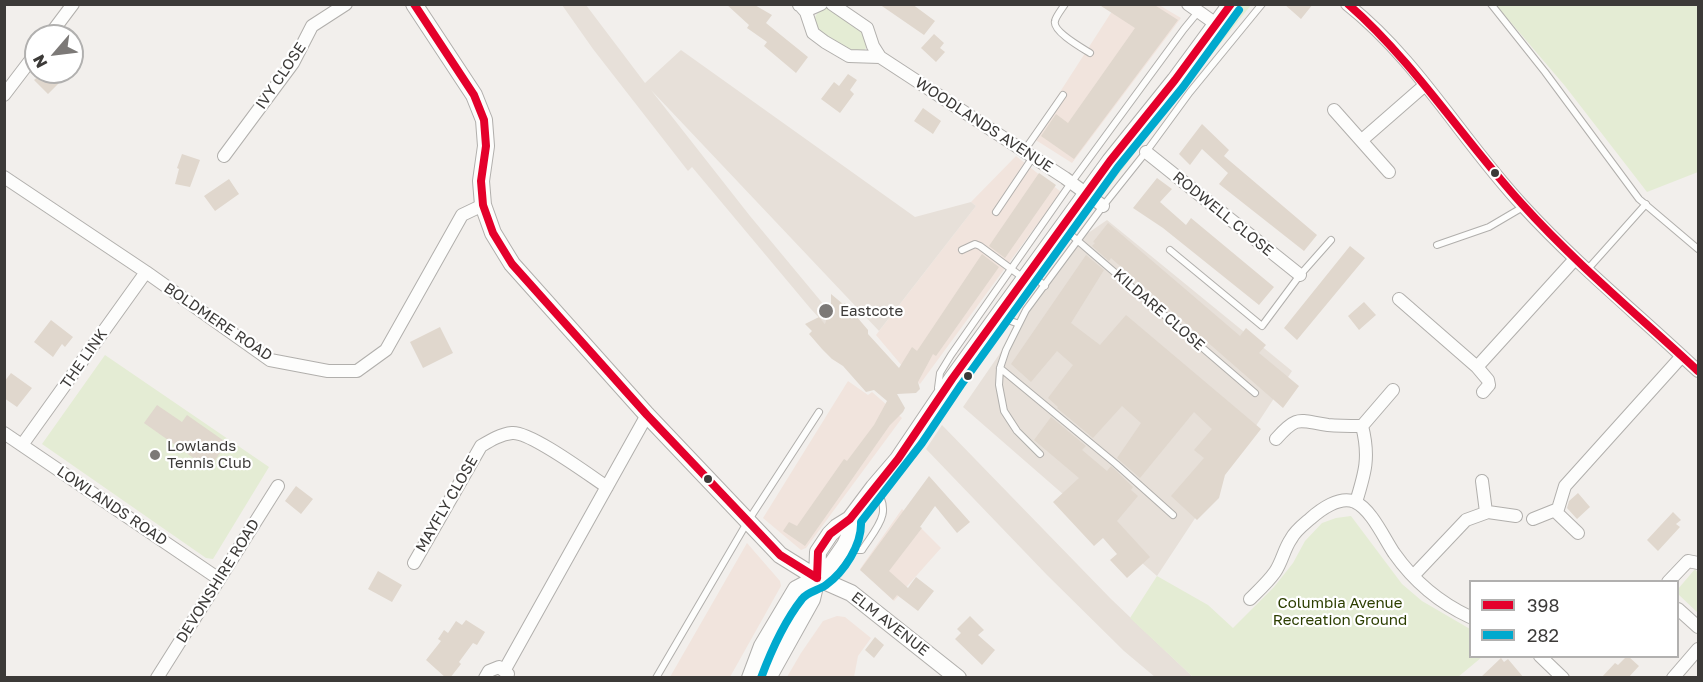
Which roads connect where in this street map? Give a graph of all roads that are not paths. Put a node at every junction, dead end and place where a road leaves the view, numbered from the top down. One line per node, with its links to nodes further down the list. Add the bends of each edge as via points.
1 (72, 4): 14 (street)
2 (346, 4): 28 (street, IVY CLOSE, via 312,26 293,63)
3 (414, 4): 34 (street, ELM AVENUE, via 474,95 484,120)
4 (821, 4): 12 (street, via 812,8)
5 (832, 4): 17 (street, via 867,28)
6 (1065, 4): 16 (lane, via 1055,26)
7 (1188, 4): 13 (street)
8 (1231, 4): 15 (street)
9 (1262, 4): 21 (lane)
10 (1347, 4): 20 (street, via 1395,48)
11 (1491, 4): 33 (lane)
12 (799, 5): 17 (street, via 806,12 813,33 825,42 849,56)
13 (1198, 12): 15 (street); 31 (lane)
14 (58, 24)
15 (1216, 24): 19 (street)
16 (1090, 53)
17 (880, 57): 27 (street, WOODLANDS AVENUE)
18 (24, 69): 22 (street)
19 (1175, 80): 21 (lane); 32 (street)
20 (1425, 85): 25 (street); 36 (street)
21 (1190, 92): 26 (lane)
22 (4, 95)
23 (1063, 95): 27 (lane)
24 (1334, 110): 25 (street)
25 (1362, 140): 29 (street)
26 (1146, 152): 35 (lane); 49 (street, RODWELL CLOSE)
27 (1028, 154): 31 (street, WOODLANDS AVENUE); 37 (lane)
28 (224, 156)
29 (1389, 172)
30 (4, 177): 47 (street, BOLDMERE ROAD)
31 (1071, 183): 32 (street, WOODLANDS AVENUE); 48 (lane)
32 (1087, 194): 35 (street, WOODLANDS AVENUE); 38 (street)
33 (1646, 204): 42 (lane); 46 (lane)
34 (483, 205): 47 (street, BOLDMERE ROAD, via 462,214 386,350 357,370 328,371 270,360); 63 (street, ELM AVENUE, via 493,233 512,264)
35 (1103, 206): 39 (lane)
36 (1523, 207): 41 (lane, via 1489,226); 45 (street)
37 (996, 212)
38 (1063, 228): 39 (lane, KILDARE CLOSE); 48 (street)
39 (1078, 240): 50 (lane); 60 (lane, KILDARE CLOSE)
40 (1331, 240): 49 (lane)
41 (1437, 245)
42 (1698, 249)
43 (962, 250): 48 (lane, via 975,244)
44 (1170, 250): 49 (lane, via 1262,326)
45 (1575, 259): 46 (street); 55 (street)
46 (1587, 270): 54 (street)
47 (146, 272): 67 (street, THE LINK)
48 (1022, 274): 50 (lane); 52 (street); 61 (lane, via 940,373 938,388)
49 (1300, 275)
50 (1045, 286): 53 (lane)
51 (1400, 299): 55 (street)
52 (998, 316): 53 (lane); 61 (street)
53 (1019, 324): 56 (lane)
54 (1682, 356): 57 (street); 74 (street, via 1565,486)
55 (1477, 366): 59 (street, via 1488,380)
56 (1000, 368): 68 (lane, via 1005,411 1017,431); 76 (lane)
57 (1698, 371)
58 (1393, 390): 64 (street)
59 (1483, 392)
60 (1255, 393)
61 (942, 394): 72 (street)
62 (819, 412): 80 (lane)
63 (647, 416): 71 (street); 80 (street, ELM AVENUE)
64 (1362, 426): 66 (street, via 1296,420); 73 (street, via 1367,464)
65 (4, 433): 67 (street, LOWLANDS ROAD)
66 (1276, 439)
67 (22, 445): 86 (street, LOWLANDS ROAD)
68 (1040, 453)
69 (1482, 481): 75 (street)
70 (278, 486): 86 (street, DEVONSHIRE ROAD)
71 (607, 487): 83 (street, MAYFLY CLOSE, via 531,438 514,433 495,437 481,446); 95 (street)
72 (874, 487): 78 (street); 82 (lane, via 881,496 885,512 882,519 862,550)
73 (1356, 502): 85 (street, via 1371,516); 89 (street, via 1335,503 1300,528 1290,539 1275,573)
74 (1555, 511): 79 (street); 81 (street)
75 (1486, 512): 77 (street); 85 (street, via 1466,520)
76 (1173, 515)
77 (1516, 516)
78 (850, 519): 82 (street, via 851,532); 87 (street, via 837,527 818,552)
79 (1533, 519)
80 (748, 522): 87 (street, ELM AVENUE, via 780,555); 98 (lane)
81 (1578, 533)
82 (845, 545): 87 (street)
83 (414, 563)
84 (1698, 563): 88 (street, via 1688,561)
85 (1413, 576): 91 (street, via 1435,596)
86 (219, 579): 96 (street, DEVONSHIRE ROAD)
87 (817, 579): 99 (street, via 796,589 762,646); 100 (street, via 812,599); 101 (street, ELM AVENUE, via 851,593)
88 (1670, 580)
89 (1250, 599)
90 (1679, 611): 92 (street)
91 (1469, 616)
92 (1698, 627)
93 (1698, 649): 103 (street)
94 (1541, 658): 102 (street)
95 (506, 675): 97 (street, via 499,667)
96 (157, 678)
97 (484, 678)
98 (656, 678)
99 (750, 678)
100 (768, 678)
101 (958, 678)
102 (1563, 678)
103 (1673, 678)

